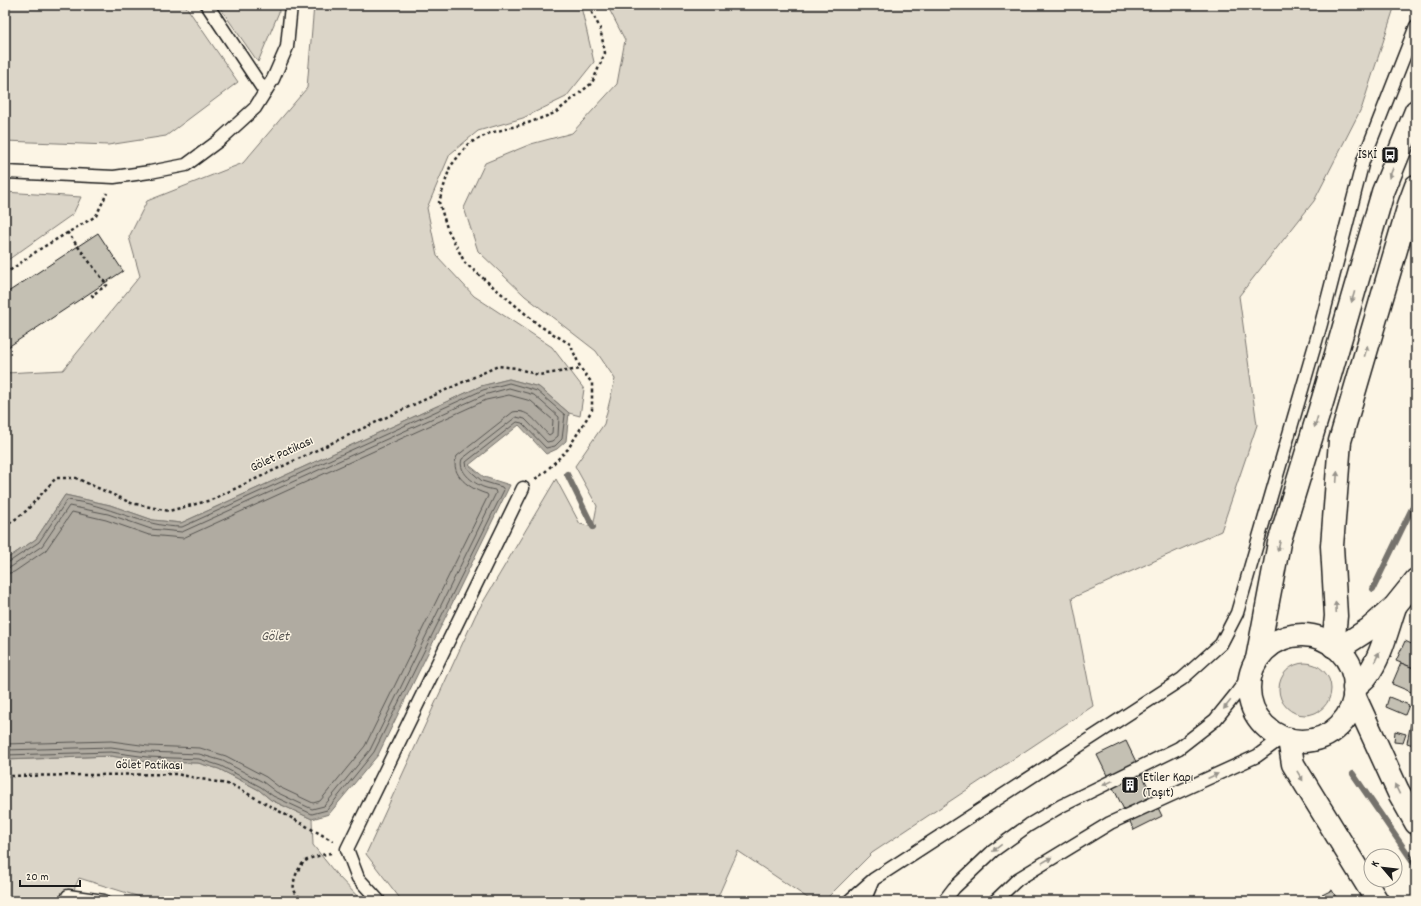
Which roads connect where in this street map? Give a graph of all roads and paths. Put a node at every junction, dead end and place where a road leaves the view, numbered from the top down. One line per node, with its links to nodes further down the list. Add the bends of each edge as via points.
1 (207, 5): 5 (lane)
2 (291, 5): 5 (lane, via 287,47)
3 (588, 5): 13 (path, via 600,28 605,53 592,83 555,113 490,133 468,144 450,167 439,202 447,228 464,263 540,326 570,344)
4 (1416, 26): 25 (lane, via 1363,161 1321,324 1237,613 1221,644 1182,679)
5 (265, 92): 8 (lane, via 255,108 221,139 186,165)
6 (1416, 111): 19 (main road, one-way to 19, via 1383,192 1279,543)
7 (5, 172): 8 (lane)
8 (114, 178): 10 (path, via 96,216)
9 (1416, 186): 18 (main road, one-way to 9, via 1332,546 1340,441)
10 (67, 232): 11 (path); 12 (path, via 107,285 92,296)
11 (5, 274)
12 (95, 300)
13 (581, 369): 14 (path, via 592,383 592,410 568,449 544,473); 15 (path, Gölet Patikası, via 538,375 498,366 211,500 169,511 131,503 76,478 56,478 26,511)
14 (523, 488): 24 (lane)
15 (5, 527)
16 (1416, 580): 17 (main road)
17 (1395, 606): 18 (main road, via 1369,629); 20 (main road, one-way to 17, via 1371,669)
18 (1336, 647): 19 (main road, via 1323,639 1311,636 1286,637 1265,650); 20 (main road, via 1347,660)
19 (1254, 666): 21 (main road, via 1248,689 1251,704 1258,718 1270,730); 32 (lane, one-way to 32, via 1215,720 1179,748 1061,806 1029,825 993,851)
20 (1354, 691): 21 (main road, via 1351,707 1344,718 1326,735 1301,741); 23 (main road, one-way to 20, via 1398,791)
21 (1286, 738): 33 (lane, one-way to 21, via 1018,879 1110,823 1257,756); 34 (main road, one-way to 34, via 1293,764)
22 (5, 776): 24 (path, Gölet Patikası, via 176,774 232,786)
23 (1416, 823)
24 (347, 849): 28 (path, via 304,862 297,872 294,884 297,895); 29 (lane, via 358,878)
25 (874, 879): 30 (lane); 31 (lane)
26 (68, 896): 27 (lane)
27 (104, 901)
28 (304, 901)
29 (379, 901)
30 (849, 901)
31 (864, 901)
32 (944, 901)
33 (994, 901)
34 (1377, 901)

